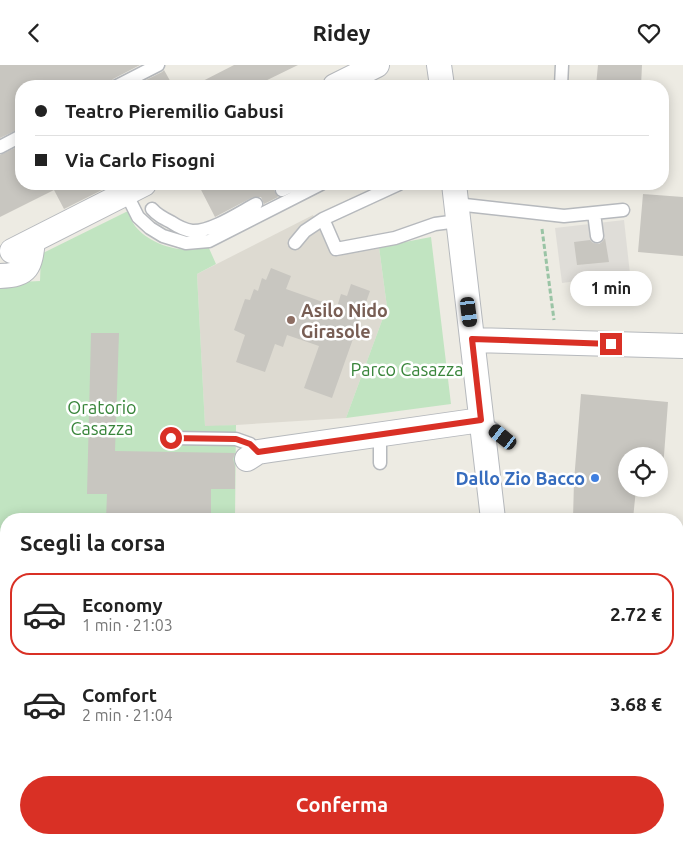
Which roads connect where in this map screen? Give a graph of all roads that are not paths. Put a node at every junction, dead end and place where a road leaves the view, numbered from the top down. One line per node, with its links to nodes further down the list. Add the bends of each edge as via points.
1 (158, 65): 5 (lane)
2 (376, 65): 6 (street)
3 (439, 65): 7 (street)
4 (562, 65): 8 (lane)
5 (129, 80)
6 (347, 80)
7 (441, 80)
8 (561, 80)
9 (15, 139): 10 (lane)
10 (0, 147)
11 (133, 190): 22 (street)
12 (135, 190): 13 (lane, via 138,217 150,228 186,243 209,241)
13 (309, 190)
14 (386, 190): 20 (lane)
15 (456, 203): 19 (lane, via 564,216); 20 (lane, via 435,224 395,238 336,249); 26 (street)
16 (256, 204): 17 (lane, via 208,229 192,231 157,215)
17 (152, 209)
18 (623, 209): 19 (lane)
19 (594, 213): 21 (lane)
20 (324, 219): 23 (lane, via 305,231)
21 (597, 236)
22 (33, 241): 24 (street); 25 (street, via 30,263 22,272)
23 (295, 243)
24 (12, 251)
25 (0, 276)
26 (472, 339): 27 (street); 28 (street)
27 (683, 346)
28 (481, 420): 29 (street); 30 (lane); 34 (street)
29 (380, 434): 32 (street); 33 (lane)
30 (503, 437)
31 (171, 438): 32 (lane, via 236,439 250,444)
32 (252, 455)
33 (380, 463)
34 (492, 513)

